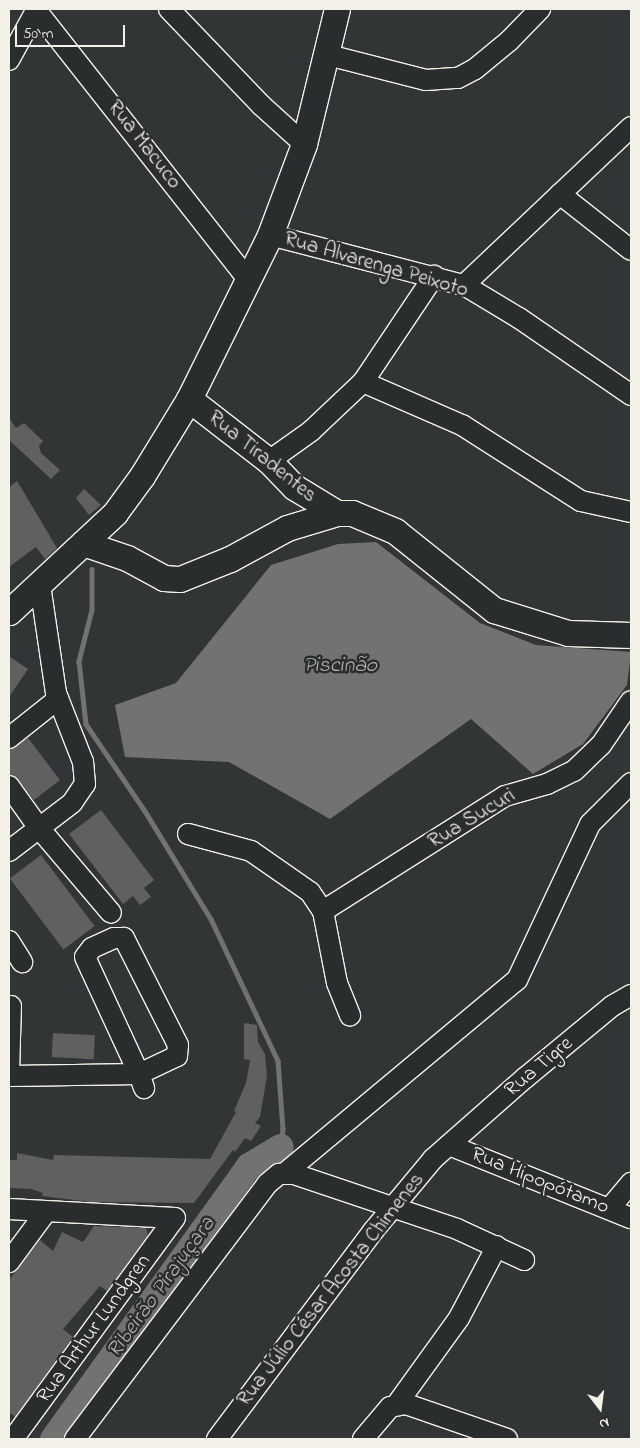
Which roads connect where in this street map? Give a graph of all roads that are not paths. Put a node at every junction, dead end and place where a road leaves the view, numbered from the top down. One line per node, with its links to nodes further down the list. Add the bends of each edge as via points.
1 (169, 9): 8 (street, via 261,105)
2 (337, 9): 5 (main road)
3 (540, 9): 5 (street, via 509,42 458,78 426,80)
4 (37, 10): 6 (street); 13 (street, Rua Macuco)
5 (328, 55): 8 (main road)
6 (9, 60)
7 (631, 127): 9 (street)
8 (304, 144): 10 (main road)
9 (560, 194): 11 (street); 14 (street)
10 (270, 235): 12 (street, Rua Alvarenga Peixoto); 13 (main road)
11 (631, 250)
12 (434, 276): 14 (street, Rua Alvarenga Peixoto); 15 (street)
13 (249, 281): 17 (main road)
14 (464, 285): 16 (street, Rua Alvarenga Peixoto, via 519,318)
15 (363, 382): 18 (street, via 311,431); 20 (street, via 462,424 581,501)
16 (631, 395)
17 (189, 399): 18 (main road, Rua Tiradentes); 21 (main road, via 147,469)
18 (269, 461): 19 (main road, Rua Tiradentes)
19 (301, 492): 22 (main road, Rua Tiradentes); 23 (main road, via 298,510)
20 (631, 512)
21 (115, 513): 24 (main road); 25 (main road)
22 (337, 513): 23 (main road); 28 (main road, via 366,516 396,531 494,610 568,633)
23 (287, 528): 25 (main road, via 230,559 180,578 164,578)
24 (83, 543): 25 (main road); 26 (main road)
25 (127, 558)
26 (40, 585): 27 (main road); 29 (street)
27 (9, 612)
28 (631, 635)
29 (58, 699): 31 (street); 34 (street, via 83,762 85,784 72,803)
30 (631, 701): 37 (street, Rua Sucuri, via 601,746 574,770 548,784 505,796)
31 (9, 738)
32 (631, 783): 47 (street, via 590,824 517,980)
33 (9, 786): 34 (street)
34 (39, 828): 36 (street); 38 (street)
35 (188, 834): 37 (street, via 251,851 310,892)
36 (9, 851)
37 (322, 911): 43 (street, via 337,983)
38 (111, 913)
39 (9, 941): 40 (street)
40 (22, 962)
41 (631, 995): 46 (street, Rua Tigre, via 612,1006)
42 (11, 1006): 44 (street)
43 (350, 1015)
44 (9, 1074): 45 (street)
45 (142, 1081): 45 (street, via 174,1060 178,1045 128,944 124,938 114,938 92,948 85,957)
46 (449, 1145): 49 (street, Rua Júlio César Acosta Chimenes); 50 (street, Rua Hipopótamo)
47 (284, 1173): 49 (street); 59 (street, via 267,1184)
48 (631, 1184): 50 (street)
49 (391, 1208): 54 (street, via 457,1229); 60 (street, Rua Júlio César Acosta Chimenes)
50 (610, 1208): 53 (street, Rua Hipopótamo)
51 (9, 1209): 52 (street)
52 (46, 1212): 56 (street); 58 (street, Rua Arthur Lundgren, via 175,1218)
53 (631, 1218)
54 (497, 1246): 55 (street); 57 (street)
55 (524, 1260)
56 (9, 1262)
57 (407, 1405): 61 (street, via 390,1407); 62 (street)
58 (13, 1439)
59 (75, 1439)
60 (217, 1439)
61 (363, 1439)
62 (506, 1439)

